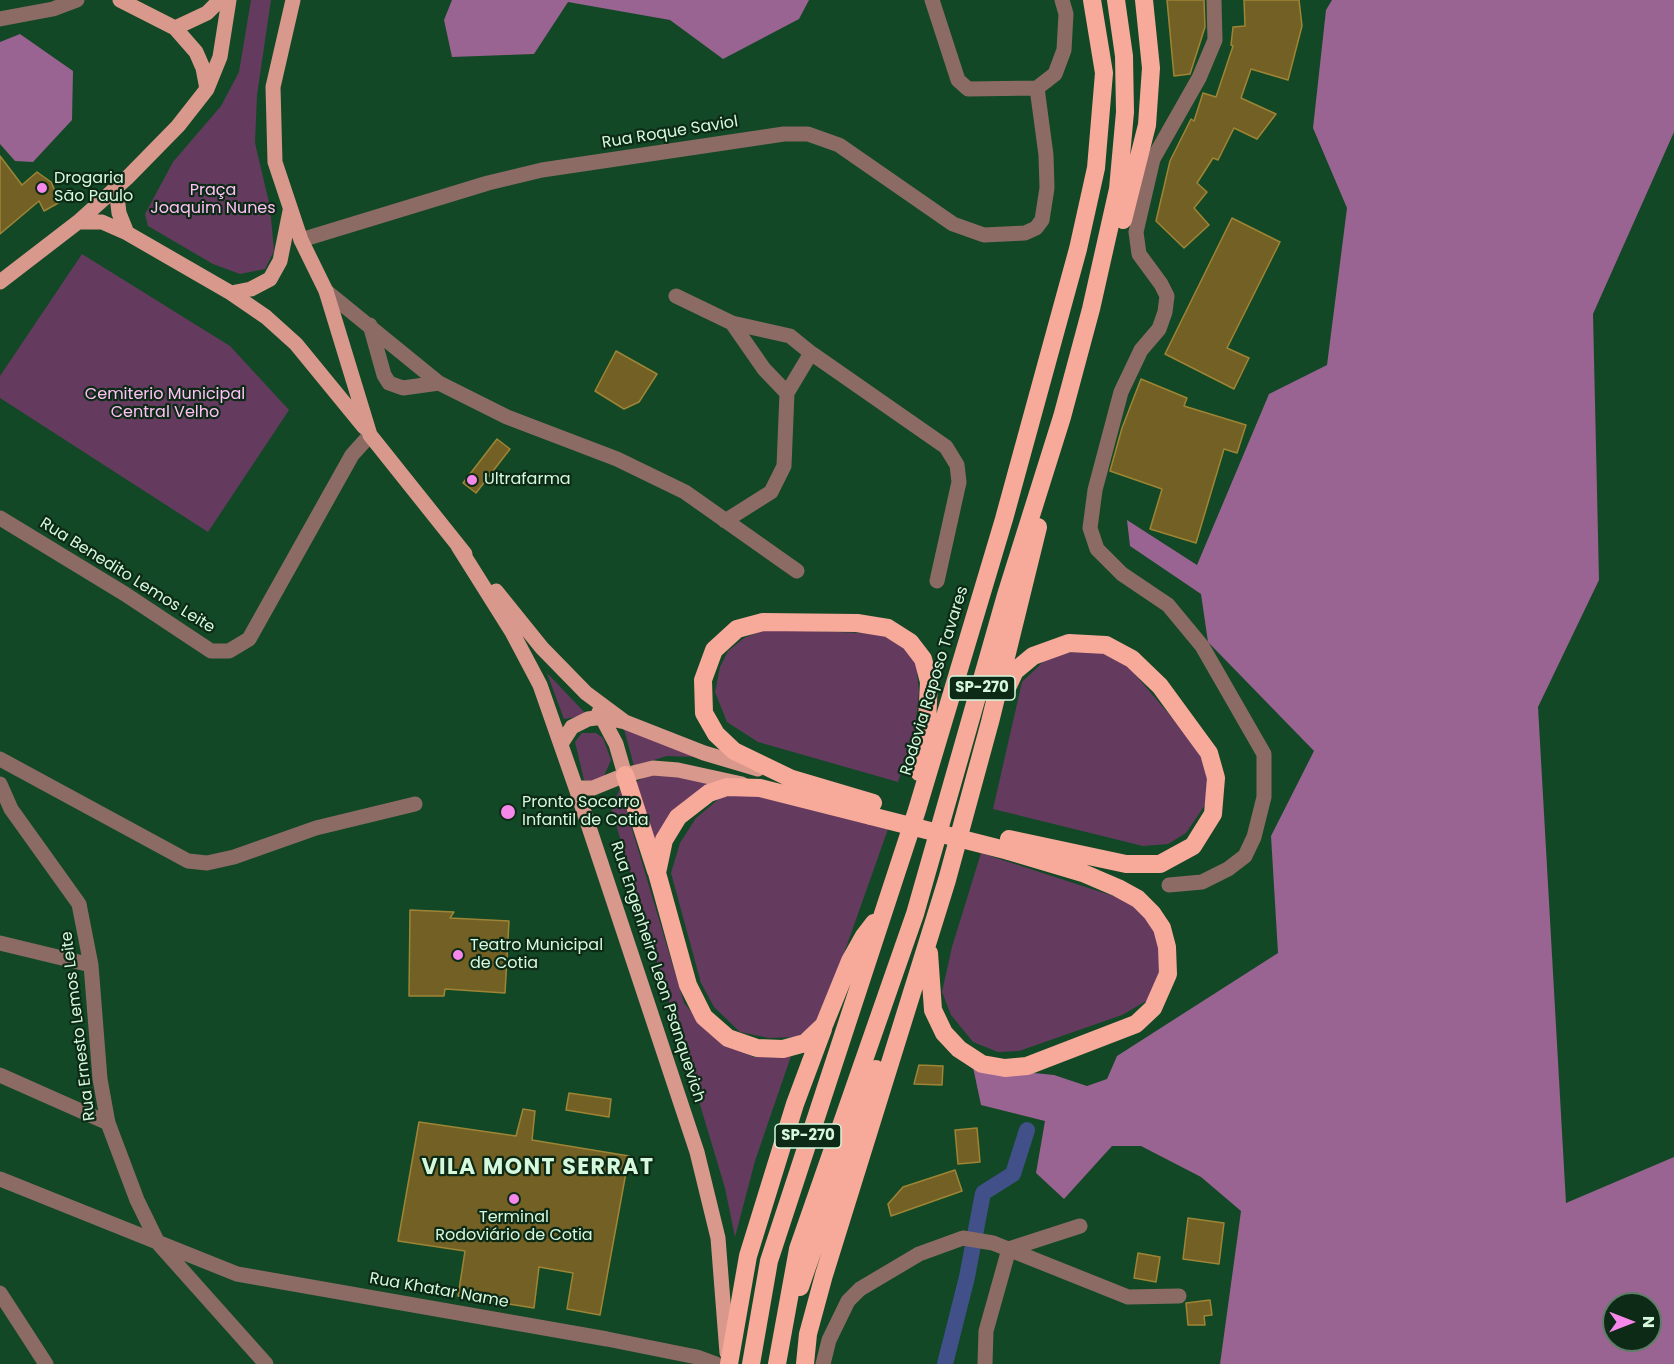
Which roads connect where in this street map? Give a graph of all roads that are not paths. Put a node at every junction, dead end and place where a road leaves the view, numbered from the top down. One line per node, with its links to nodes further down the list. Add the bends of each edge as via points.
1 (77, 0): 12 (street)
2 (120, 0): 13 (main road)
3 (220, 0): 13 (main road, via 207,13)
4 (229, 0): 15 (main road, via 220,57)
5 (932, 0): 14 (street, via 958,80 968,89)
6 (1062, 0): 14 (street, via 1066,14 1064,50 1055,74)
7 (1092, 0): 51 (highway, Rodovia Raposo Tavares / SP-270, via 1104,73 1096,168 1054,345)
8 (1116, 0): 25 (highway, SP-270, via 1124,56 1125,112 1118,189)
9 (1144, 0): 25 (highway, via 1151,68 1147,125 1111,270)
10 (1214, 0): 54 (street, via 1215,40 1199,78 1153,159 1136,232 1139,254 1167,296 1165,312 1121,392 1095,490 1090,528 1096,549 1122,574 1168,605 1202,646 1264,754 1264,797 1245,856 1202,882)
11 (291, 3): 17 (main road, Rua Engenheiro Leon Psanquevich, via 273,87 275,162)
12 (0, 19)
13 (175, 28): 15 (main road, via 196,52)
14 (1036, 88): 20 (street, Rua Roque Saviol, via 1047,188 1042,220 1025,233 984,235 953,224 839,145 808,134 784,134 531,173)
15 (207, 89): 16 (main road, via 178,126)
16 (116, 187): 18 (main road); 19 (main road, via 119,213)
17 (291, 209): 20 (main road, Rua Engenheiro Leon Psanquevich); 23 (main road, via 280,261 270,279)
18 (78, 222): 19 (main road, via 102,222); 21 (main road)
19 (127, 233): 23 (main road)
20 (301, 240): 22 (main road, Rua Engenheiro Leon Psanquevich)
21 (0, 282)
22 (326, 291): 27 (street); 32 (main road, Rua Engenheiro Leon Psanquevich)
23 (231, 293): 32 (main road, via 296,344)
24 (676, 296): 26 (street)
25 (1091, 309): 31 (highway, SP-270)
26 (732, 323): 28 (street, via 790,336); 30 (street, via 764,369)
27 (370, 325): 29 (street); 29 (street, via 389,383 404,388)
28 (811, 353): 30 (street); 37 (street, via 946,447 957,465 959,482)
29 (439, 383): 34 (street, via 507,417 627,464 685,492)
30 (787, 393): 34 (street, via 784,466 771,492)
31 (1062, 417): 41 (highway, via 1030,567); 69 (highway, SP-270, via 1006,595 915,914 798,1249)
32 (370, 435): 33 (street, Rua Benedito Lemos Leite, via 351,455 249,639 230,651 211,651); 35 (main road, Rua Engenheiro Leon Psanquevich)
33 (0, 518)
34 (725, 521): 36 (street)
35 (458, 546): 38 (main road, Rua Engenheiro Leon Psanquevich, via 542,648); 42 (main road, Rua Engenheiro Leon Psanquevich, via 514,635 540,685)
36 (797, 571)
37 (937, 581)
38 (586, 693): 39 (main road); 40 (main road)
39 (603, 717): 40 (main road); 42 (main road, via 572,727); 44 (main road)
40 (625, 722): 45 (main road, via 704,753)
41 (990, 722): 52 (highway, via 1016,671 1033,656 1069,643 1106,645 1132,659 1160,686 1209,753 1216,778 1213,814 1193,846 1160,864 1126,864); 56 (highway)
42 (561, 744): 47 (main road, Rua Engenheiro Leon Psanquevich)
43 (0, 759): 49 (street, via 188,861 207,863 234,857 316,828)
44 (625, 775): 47 (main road, via 593,788); 48 (main road, via 653,768 678,770); 53 (highway)
45 (792, 779): 50 (highway); 51 (highway, via 734,751 716,734 704,713 703,680 714,650 737,629 763,622 857,623 888,628 910,642 923,659 929,682)
46 (0, 784): 58 (street, Rua Ernesto Lemos Leite, via 11,809 79,904)
47 (576, 788): 73 (main road, Rua Engenheiro Leon Psanquevich, via 697,1152 718,1238)
48 (760, 788): 50 (highway); 53 (highway, via 727,788 693,803 678,817 664,840)
49 (415, 804)
50 (872, 810): 52 (highway, bridge)
51 (917, 810): 55 (highway, Rodovia Raposo Tavares / SP-270)
52 (1009, 845): 56 (highway, via 1118,888 1138,899 1152,914 1162,928 1168,974 1153,1008 1128,1028 1027,1066 982,1064 944,1033 933,1011)
53 (657, 873): 60 (highway, via 688,985 704,1017 728,1038 757,1048 783,1049 805,1043)
54 (1169, 885)
55 (883, 913): 60 (highway, via 850,961); 74 (highway, Rodovia Raposo Tavares / SP-270, via 769,1261)
56 (929, 936): 59 (highway)
57 (0, 944): 58 (street)
58 (91, 964): 62 (street, Rua Ernesto Lemos Leite, via 100,1079)
59 (905, 1008): 69 (highway, via 868,1087); 75 (highway, via 824,1275 808,1334)
60 (824, 1025): 73 (highway, via 748,1256)
61 (0, 1075): 62 (street)
62 (108, 1123): 65 (street, Rua Ernesto Lemos Leite)
63 (0, 1179): 65 (street, Rua Khatar Name)
64 (1080, 1226): 66 (street)
65 (158, 1243): 71 (street); 72 (street, Rua Khatar Name, via 237,1274 607,1339)
66 (1009, 1249): 68 (street, via 1128,1297); 76 (street, via 963,1238 919,1254 860,1289 848,1300); 77 (street, via 986,1331)
67 (0, 1293): 70 (street)
68 (1179, 1296)
69 (778, 1357)
70 (46, 1364)
71 (266, 1364)
72 (716, 1364)
73 (729, 1364)
74 (751, 1364)
75 (805, 1364)
76 (823, 1364)
77 (986, 1364)

